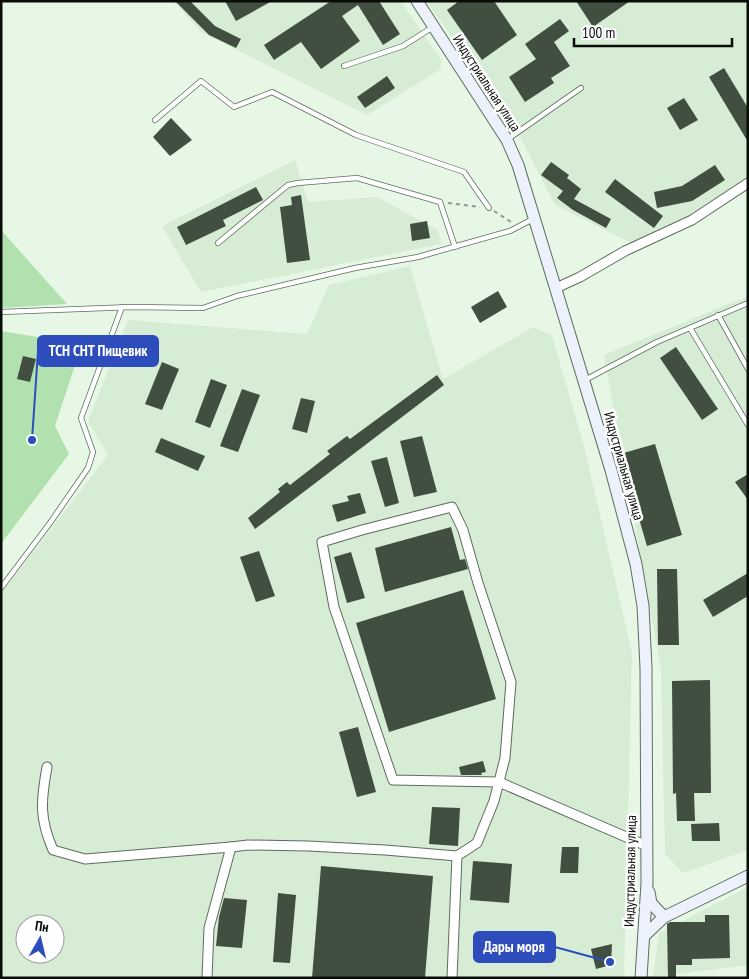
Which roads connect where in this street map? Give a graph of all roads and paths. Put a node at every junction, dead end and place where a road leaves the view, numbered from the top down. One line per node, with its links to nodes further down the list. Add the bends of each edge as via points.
1 (417, 1): 2 (main road, Индустриальная улица)
2 (434, 27): 3 (lane, via 403,46); 6 (main road, Индустриальная улица)
3 (344, 66)
4 (581, 88): 6 (lane)
5 (154, 120): 8 (lane, via 201,81 234,107 272,92 356,135 464,172)
6 (506, 140): 9 (main road, Индустриальная улица, via 518,165)
7 (748, 183): 12 (street, via 692,220)
8 (489, 208)
9 (534, 218): 11 (lane, via 510,231); 12 (main road, Индустриальная улица)
10 (218, 243): 11 (lane, via 288,185 357,178 440,202)
11 (455, 247): 14 (lane, via 237,296 203,308)
12 (556, 288): 19 (main road, Индустриальная улица)
13 (748, 303): 16 (lane)
14 (122, 307): 15 (lane); 21 (lane, via 81,418 93,452 88,468)
15 (1, 312)
16 (718, 316): 17 (lane); 18 (lane)
17 (690, 328): 19 (lane); 20 (lane)
18 (748, 369)
19 (583, 381): 24 (main road, Индустриальная улица, via 634,554 643,606)
20 (748, 425)
21 (1, 588)
22 (47, 767): 25 (street, via 42,796 44,829 53,850 84,859)
23 (499, 782): 23 (street, via 505,758 511,682 463,530 452,507 322,542 334,607 393,780); 24 (street); 26 (street, via 476,843)
24 (646, 846): 28 (main road, Индустриальная улица)
25 (231, 848): 26 (street, via 248,845 308,846); 31 (street, via 209,928)
26 (457, 856): 32 (street)
27 (748, 876): 29 (main road)
28 (647, 883): 29 (main road, via 651,903); 30 (main road, Индустриальная улица)
29 (664, 917): 30 (main road)
30 (644, 936): 33 (main road, Индустриальная улица)
31 (207, 978)
32 (452, 978)
33 (640, 978)

